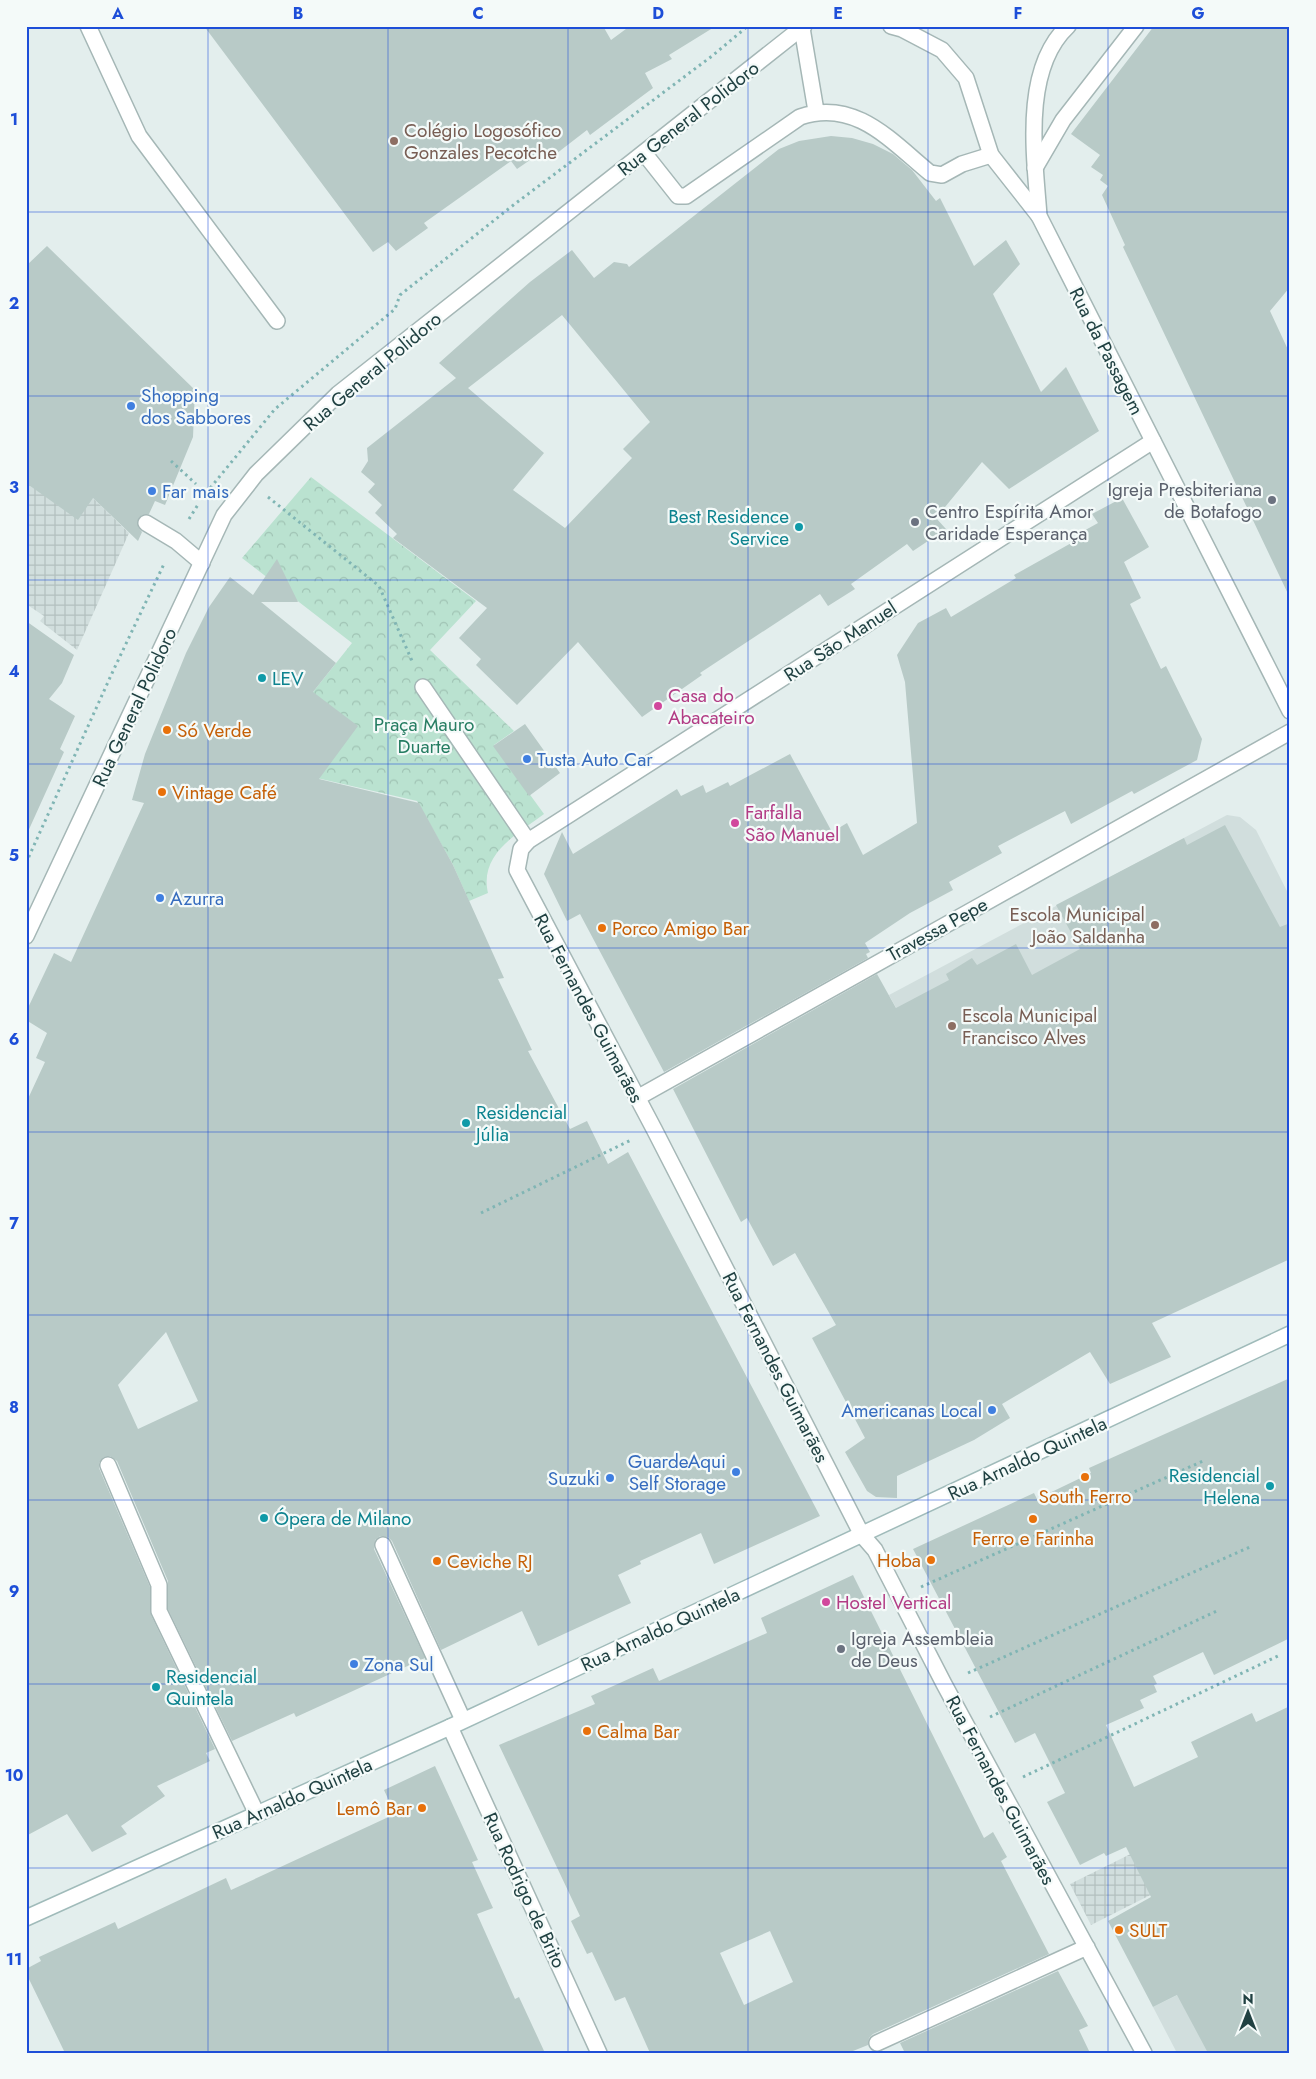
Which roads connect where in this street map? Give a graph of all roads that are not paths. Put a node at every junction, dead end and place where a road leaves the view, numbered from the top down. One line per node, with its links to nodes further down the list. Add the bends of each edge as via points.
1 (88, 26): 11 (street, via 139,136)
2 (891, 26): 8 (street, Rua da Passagem, via 942,50 966,78)
3 (1068, 26): 9 (street, via 1046,56 1037,93 1033,143)
4 (1136, 26): 9 (street, via 1063,120)
5 (803, 27): 6 (street); 7 (street, Rua General Polidoro)
6 (816, 111): 7 (street, via 800,117 686,196 678,196); 8 (street, via 843,113 868,122 930,173 942,175 962,164)
7 (644, 153): 14 (street, Rua General Polidoro, via 338,394 256,474 224,515)
8 (991, 155): 10 (street, Rua da Passagem)
9 (1035, 168): 10 (street)
10 (1039, 216): 12 (street, Rua da Passagem)
11 (277, 321)
12 (1153, 441): 16 (street, Rua da Passagem); 18 (street, Rua São Manuel)
13 (146, 523): 14 (street, via 176,541)
14 (202, 563): 19 (street, Rua General Polidoro)
15 (423, 687): 18 (street)
16 (1290, 711)
17 (1290, 732): 20 (street, Travessa Pepe)
18 (528, 841): 20 (street, Rua Fernandes Guimarães, via 517,860 520,881)
19 (26, 936)
20 (637, 1098): 23 (street, Rua Fernandes Guimarães)
21 (1290, 1334): 23 (street, Rua Arnaldo Quintela)
22 (108, 1465): 26 (street, via 160,1585 160,1611)
23 (862, 1535): 25 (street, Rua Arnaldo Quintela); 28 (street, Rua Fernandes Guimarães, via 875,1550)
24 (383, 1544): 25 (street, Rua Rodrigo de Brito)
25 (457, 1724): 26 (street, Rua Arnaldo Quintela); 30 (street, Rua Rodrigo de Brito)
26 (257, 1814): 27 (street, Rua Arnaldo Quintela)
27 (26, 1918)
28 (1086, 1948): 29 (street); 31 (street, Rua Fernandes Guimarães)
29 (877, 2043)
30 (599, 2053)
31 (1144, 2053)

